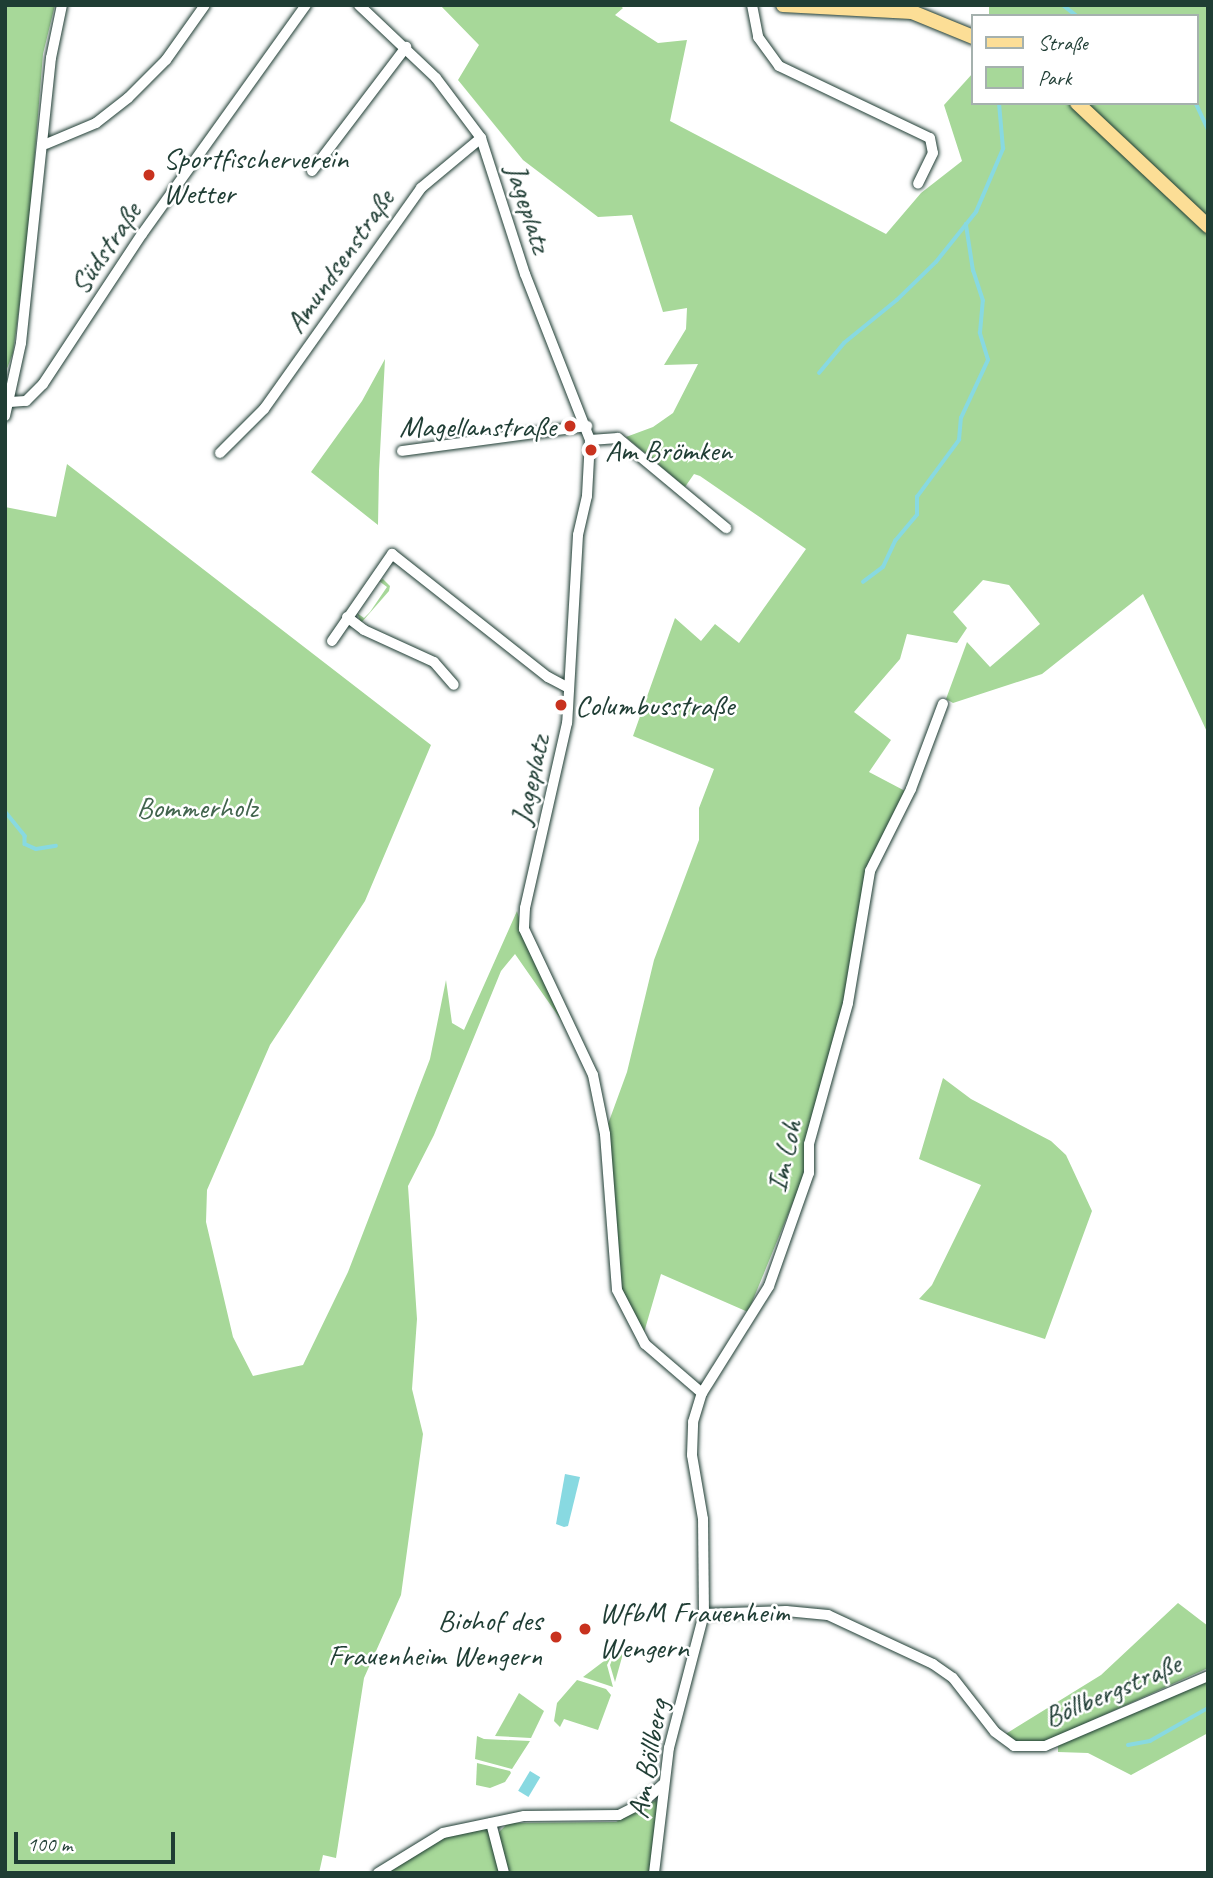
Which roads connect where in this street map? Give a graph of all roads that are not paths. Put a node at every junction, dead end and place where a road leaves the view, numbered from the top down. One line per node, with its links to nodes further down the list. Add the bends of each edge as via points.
1 (62, 5): 11 (street, via 52,49)
2 (205, 5): 11 (street, via 166,60 128,98 96,124)
3 (306, 5): 15 (street, Südstraße, via 179,181 43,384 26,401)
4 (359, 5): 8 (street, Jageplatz)
5 (752, 5): 13 (street, via 758,37 779,66 930,138 933,153)
6 (783, 5): 7 (main road, via 912,12)
7 (972, 37)
8 (406, 47): 10 (street, Jageplatz, via 449,93); 12 (street)
9 (1079, 105): 14 (main road)
10 (481, 138): 17 (street, Jageplatz, via 525,274); 20 (street, Amundsenstraße, via 421,188 264,409)
11 (46, 144): 15 (street)
12 (312, 171)
13 (918, 184)
14 (1208, 226)
15 (10, 401): 16 (street)
16 (5, 416)
17 (587, 426): 18 (street, Jageplatz); 19 (street)
18 (590, 440): 21 (street, via 618,438); 25 (street, Jageplatz)
19 (402, 451)
20 (220, 453)
21 (726, 528)
22 (347, 617): 23 (street); 24 (street, via 440,667); 25 (street, via 387,558 396,556)
23 (332, 641)
24 (454, 685)
25 (566, 687): 27 (street, Jageplatz, via 562,758 525,908 524,929 593,1075 605,1134 617,1290 645,1344)
26 (943, 704): 27 (street, Im Loh, via 911,789 870,871 848,1003 809,1144 810,1173 769,1286)
27 (702, 1393): 28 (street, Im Loh, via 693,1422 692,1455 704,1519)
28 (704, 1614): 29 (street, Böllbergstraße, via 786,1611 828,1615 933,1664 953,1678 995,1731 1014,1746 1045,1746); 30 (street, Am Böllberg)
29 (1208, 1676)
30 (664, 1783): 31 (street, via 641,1804 619,1815 524,1816); 34 (street, Am Böllberg, via 665,1807)
31 (491, 1823): 32 (street, via 443,1833); 33 (street)
32 (378, 1873)
33 (504, 1873)
34 (654, 1873)

